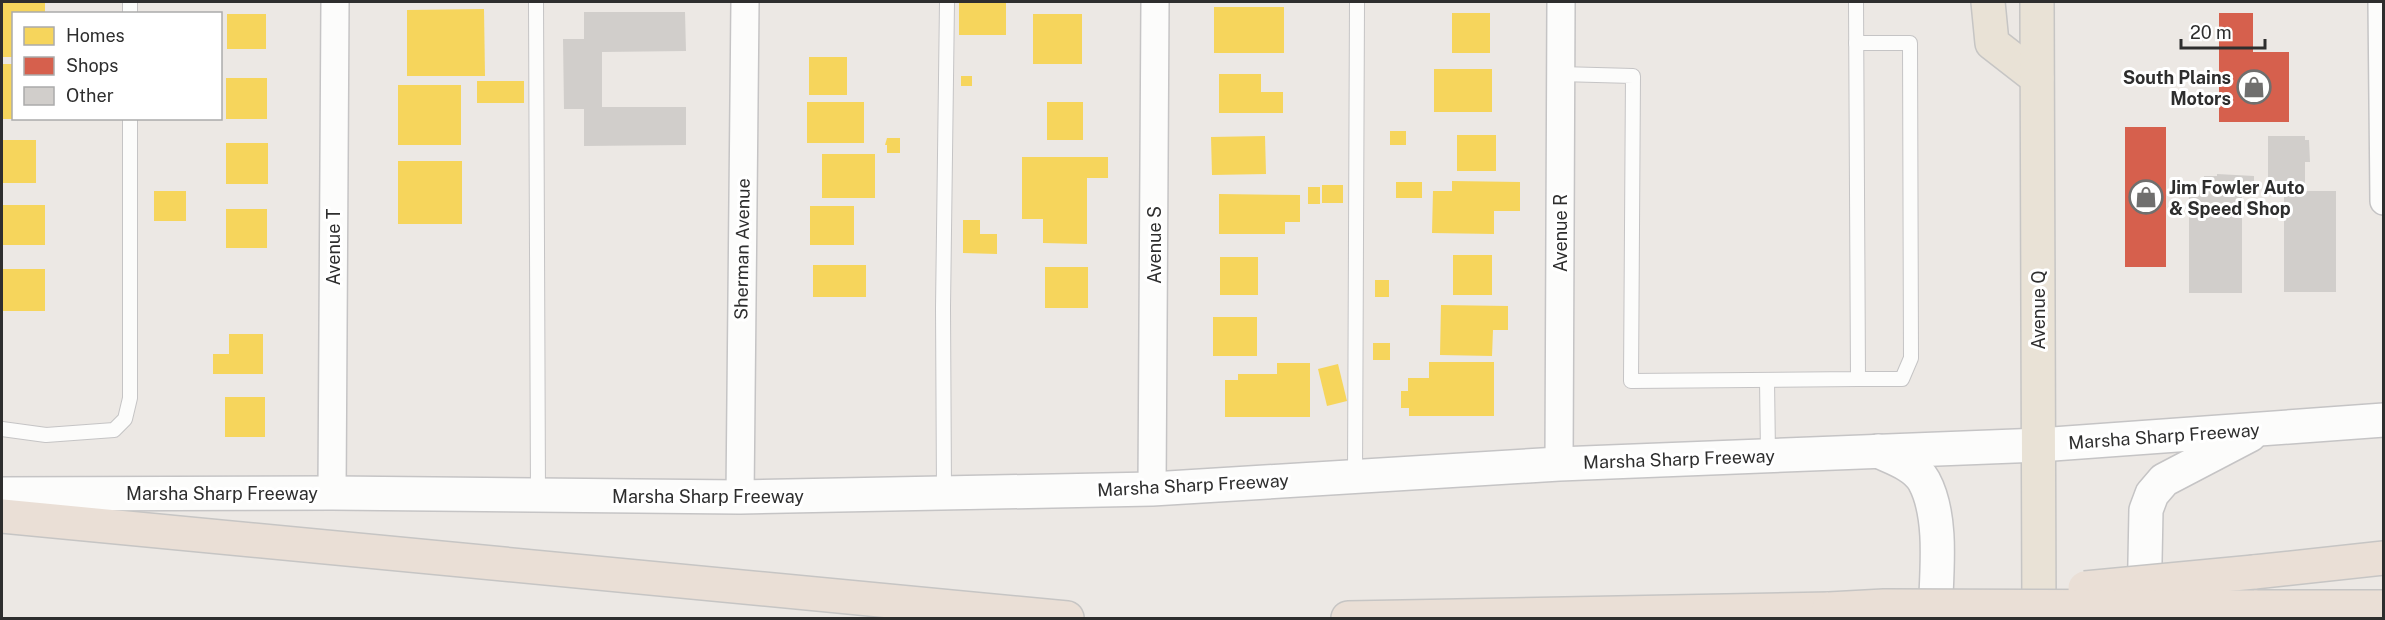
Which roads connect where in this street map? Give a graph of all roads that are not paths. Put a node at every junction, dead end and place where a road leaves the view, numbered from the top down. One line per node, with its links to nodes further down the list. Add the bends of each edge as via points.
1 (335, 2): 28 (street, Avenue T)
2 (536, 2): 31 (lane)
3 (745, 2): 32 (street, Sherman Avenue)
4 (947, 2): 29 (lane)
5 (1155, 2): 27 (street, Avenue S)
6 (1357, 2): 26 (lane)
7 (1561, 2): 13 (street, Avenue R)
8 (1856, 2): 12 (lane)
9 (1988, 2): 14 (highway, via 1992,43)
10 (2037, 2): 14 (highway, Avenue Q)
11 (2382, 2): 16 (street)
12 (1856, 43): 17 (lane); 17 (lane, via 1910,43 1911,358 1902,379)
13 (1560, 74): 18 (lane, via 1633,76 1631,381); 25 (street, Avenue R)
14 (2037, 78): 22 (highway, Avenue Q)
15 (130, 120): 20 (lane, via 130,398 125,419 114,430 46,435)
16 (2384, 201)
17 (1858, 379): 18 (lane)
18 (1767, 380): 24 (lane)
19 (2384, 420): 21 (main road, Marsha Sharp Freeway)
20 (2, 429)
21 (2262, 429): 22 (main road, Marsha Sharp Freeway); 41 (main road, via 2164,480 2152,494 2146,510)
22 (2039, 445): 23 (main road, Marsha Sharp Freeway); 40 (highway, Avenue Q)
23 (1878, 451): 24 (main road, Marsha Sharp Freeway); 39 (main road, via 1906,464 1923,480 1932,505 1936,528)
24 (1768, 455): 25 (main road, Marsha Sharp Freeway)
25 (1558, 464): 26 (main road, Marsha Sharp Freeway)
26 (1355, 476): 27 (main road, Marsha Sharp Freeway)
27 (1152, 489): 29 (main road, Marsha Sharp Freeway)
28 (332, 493): 30 (main road, Marsha Sharp Freeway); 31 (main road, Marsha Sharp Freeway)
29 (944, 493): 32 (main road, Marsha Sharp Freeway)
30 (2, 494)
31 (538, 495): 32 (main road, Marsha Sharp Freeway)
32 (740, 497)
33 (2, 516): 37 (highway)
34 (2384, 558): 35 (highway, bridge)
35 (1884, 606): 36 (highway, bridge); 38 (highway, bridge)
36 (2384, 607)
37 (1067, 618)
38 (1348, 618)
39 (1935, 618)
40 (2038, 618)
41 (2143, 618)

